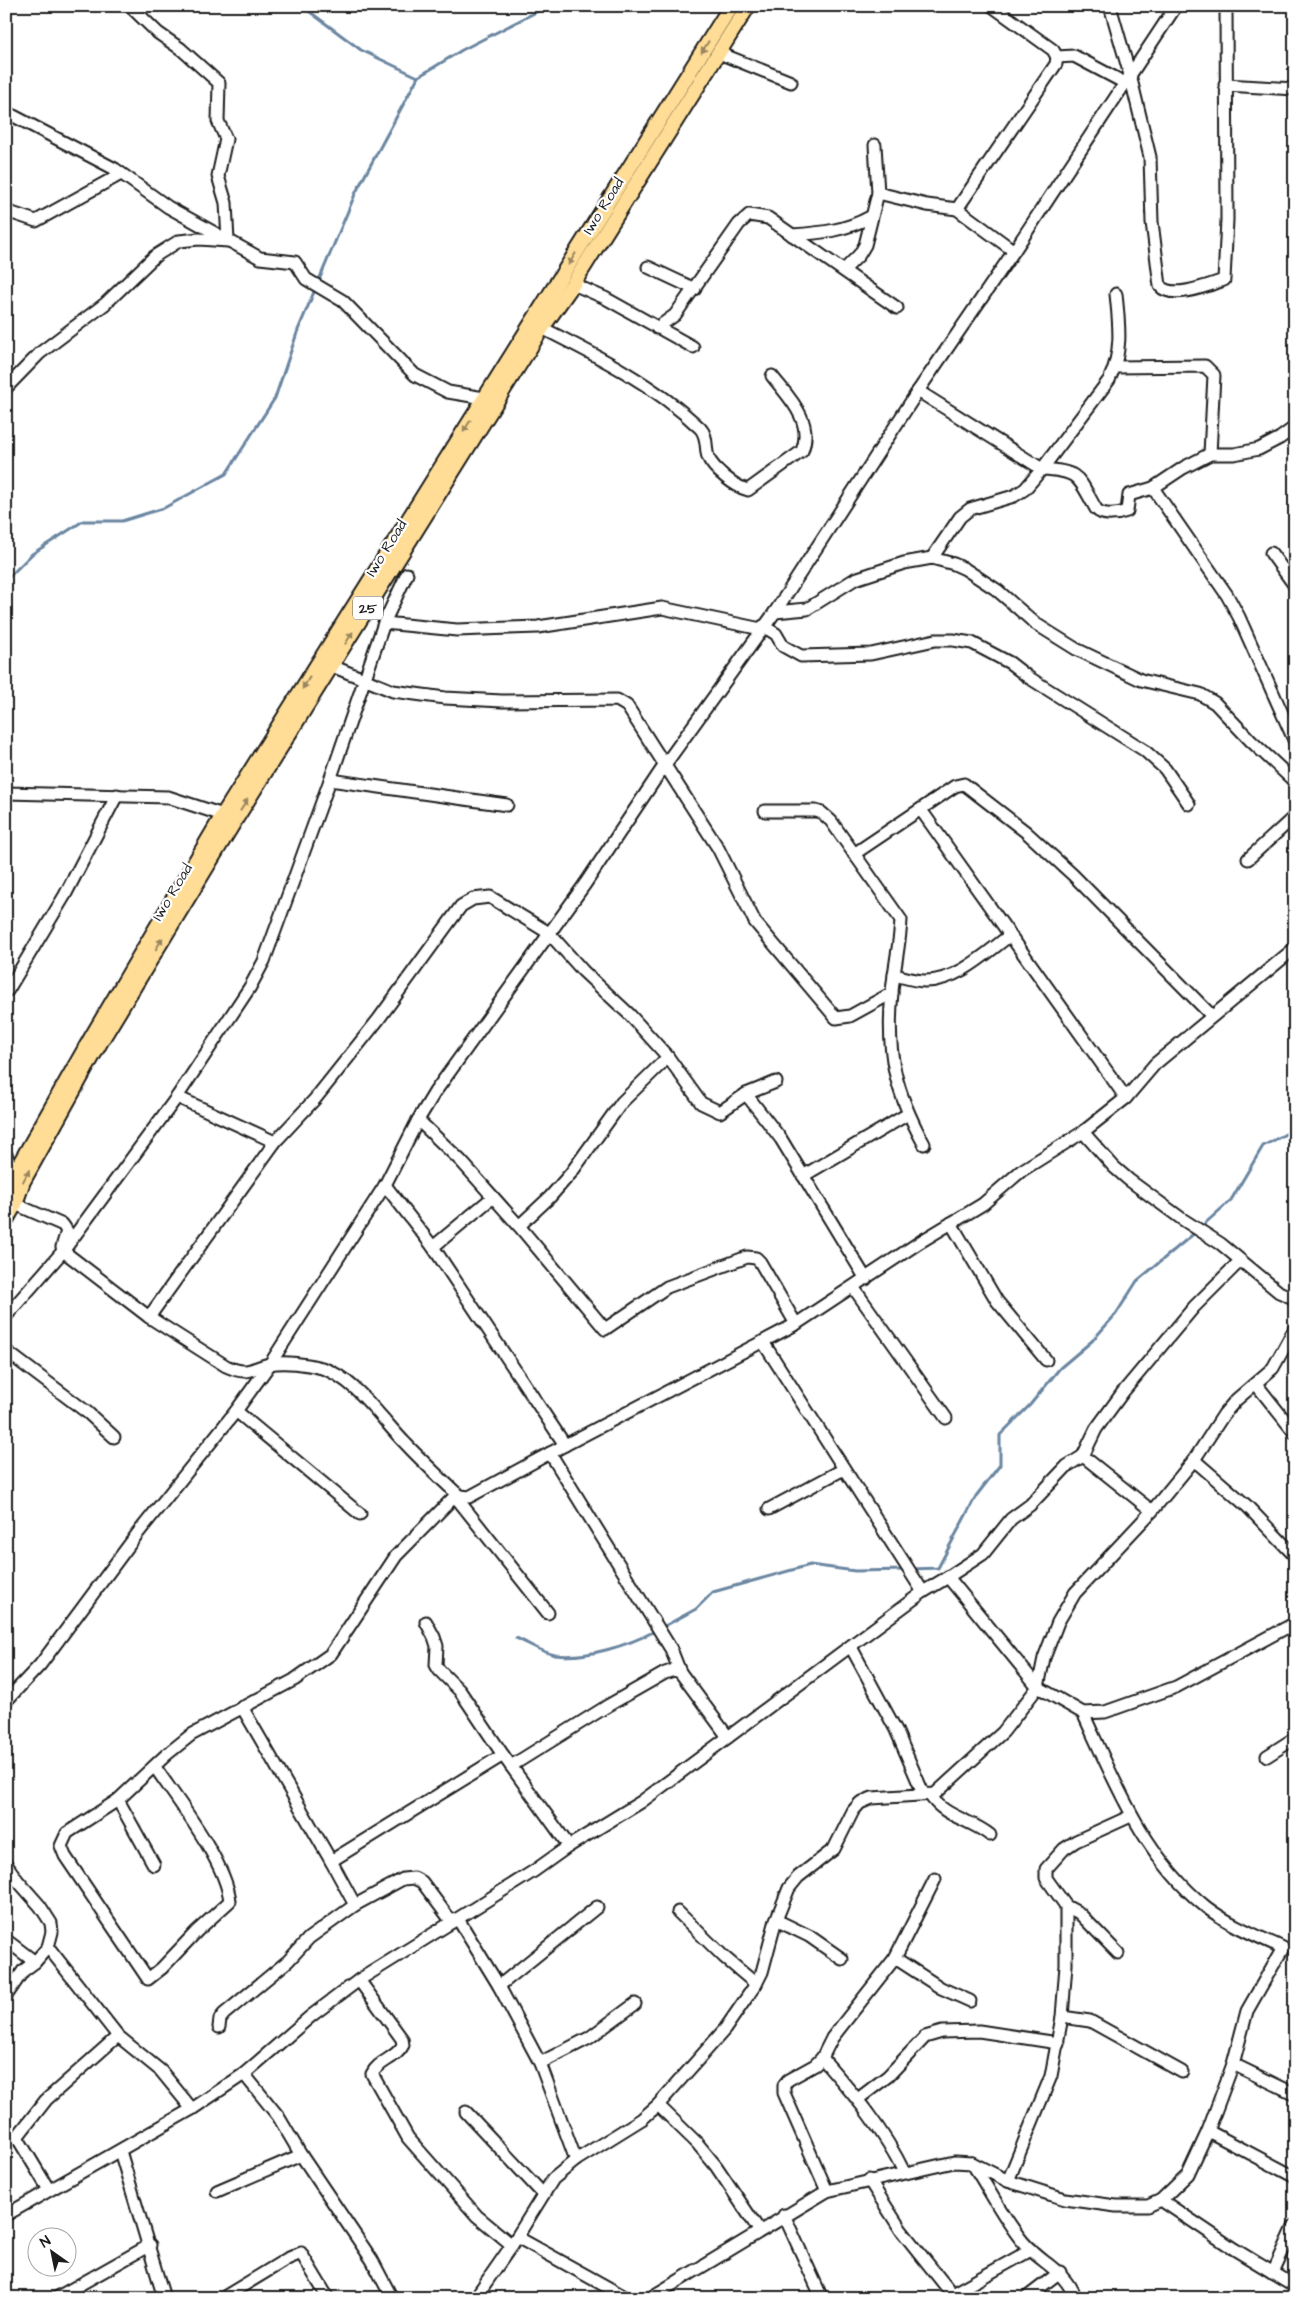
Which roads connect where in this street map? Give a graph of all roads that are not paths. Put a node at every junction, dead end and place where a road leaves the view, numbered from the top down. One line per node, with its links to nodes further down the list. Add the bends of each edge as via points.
1 (130, 6): 24 (street, via 219,83 218,121 226,139 218,176 226,203)
2 (731, 6): 20 (main road, Iwo Road, one-way to 20)
3 (748, 6): 8 (main road, Iwo Road / 25)
4 (992, 6): 9 (street, via 1053,50)
5 (1110, 6): 10 (street)
6 (1176, 6): 10 (street)
7 (1226, 6): 12 (street)
8 (719, 53): 11 (street); 22 (main road, Iwo Road / 25)
9 (1057, 57): 10 (street, via 1074,56); 18 (street, via 1056,64)
10 (1128, 79): 12 (street, via 1150,157 1152,222 1160,286 1170,292 1224,280 1227,220); 25 (street)
11 (791, 82)
12 (1225, 85): 13 (street)
13 (1295, 89)
14 (6, 112): 16 (street)
15 (876, 145): 17 (street)
16 (121, 174): 19 (street, via 36,221); 24 (street, via 168,208)
17 (878, 192): 18 (street, via 926,205); 21 (street)
18 (957, 209): 25 (street)
19 (6, 211)
20 (600, 215): 22 (main road); 39 (main road, Iwo Road, one-way to 39)
21 (870, 217): 23 (street, via 829,232); 27 (street, via 865,245 860,255)
22 (612, 222): 28 (main road, Iwo Road / 25)
23 (792, 235): 27 (street); 29 (street, via 768,218 749,215 739,224)
24 (228, 241): 37 (street, via 199,239 179,242 155,256 106,304 40,353); 39 (street, via 260,258 295,262 306,279 343,301 415,375 448,392)
25 (1014, 251): 38 (street)
26 (648, 267): 29 (street)
27 (844, 270): 31 (street)
28 (573, 284): 32 (main road, Iwo Road / 25); 33 (street)
29 (695, 289): 33 (street, via 675,314)
30 (1116, 294): 35 (street, via 1120,351)
31 (897, 308)
32 (542, 328): 36 (street, via 604,360 673,404 704,433 708,457 713,464 736,487 748,490 802,451 805,442 801,413); 51 (main road, Iwo Road / 25, one-way to 32)
33 (657, 328): 34 (street)
34 (693, 347)
35 (1115, 367): 41 (street, via 1205,366 1209,369 1214,375); 42 (street, via 1109,380)
36 (772, 376)
37 (6, 388)
38 (918, 391): 42 (street); 48 (street)
39 (484, 398): 63 (main road, Iwo Road, one-way to 63)
40 (1295, 427): 41 (street, via 1259,449)
41 (1210, 454): 43 (street)
42 (1042, 469): 43 (street, via 1066,470 1074,475 1099,513 1127,511 1129,495); 45 (street, via 1025,489 1014,496 970,509 960,517)
43 (1153, 488): 53 (street, via 1232,602)
44 (1272, 553): 47 (street)
45 (932, 558): 48 (street, via 904,562 855,579 807,609); 56 (street, via 965,569 997,590 1036,624 1076,649 1141,680 1200,694 1215,703)
46 (406, 574): 49 (street)
47 (1295, 586)
48 (775, 612): 50 (street)
49 (384, 623): 50 (street, via 457,630 538,627 662,608); 52 (street)
50 (762, 627): 54 (street); 59 (street, via 776,634 782,646 801,656 871,654 935,640 972,643 1010,663 1144,750 1165,769)
51 (332, 666): 52 (street); 74 (main road, Iwo Road / 25, one-way to 51)
52 (363, 680): 54 (street, via 393,691 445,698 617,700 627,706); 55 (street)
53 (1295, 742)
54 (664, 766): 67 (street); 72 (street, via 700,816 755,922 836,1018 850,1016)
55 (330, 780): 60 (street); 78 (street, via 264,961)
56 (1295, 782)
57 (6, 793): 58 (street)
58 (117, 795): 63 (street, via 168,797); 71 (street, via 65,895)
59 (1189, 804)
60 (507, 805)
61 (765, 810): 65 (street, via 822,813)
62 (921, 810): 65 (street); 68 (street); 73 (street, via 955,786 964,784 969,787 1026,832 1073,876)
63 (223, 815): 74 (main road, Iwo Road)
64 (1295, 816): 66 (street)
65 (854, 854): 70 (street, via 901,920)
66 (1248, 859)
67 (549, 934): 75 (street); 81 (street); 83 (street, via 490,897 473,899 461,906 378,1020 315,1099)
68 (1009, 936): 70 (street, via 967,967 950,975 925,981); 79 (street)
69 (1295, 948): 73 (street)
70 (894, 975): 72 (street)
71 (8, 990)
72 (892, 993): 80 (street, via 892,1059 898,1090)
73 (1212, 1016): 79 (street, via 1156,1064)
74 (97, 1037): 86 (main road, Iwo Road); 91 (main road, Iwo Road / 25, one-way to 74, via 23,1182)
75 (668, 1057): 77 (street, via 701,1103 710,1108 720,1112); 94 (street, via 622,1102 571,1173)
76 (776, 1082): 77 (street)
77 (746, 1094): 87 (street, via 781,1139)
78 (177, 1097): 83 (street); 96 (street)
79 (1126, 1098): 82 (street)
80 (908, 1114): 84 (street); 87 (street)
81 (418, 1120): 88 (street); 90 (street)
82 (1083, 1132): 93 (street, via 1036,1160 992,1197); 97 (street, via 1114,1167)
83 (275, 1142): 102 (street)
84 (924, 1144)
85 (6, 1155): 86 (street)
86 (14, 1174): 89 (main road, Iwo Road)
87 (803, 1176): 98 (street)
88 (385, 1185): 95 (street); 108 (street)
89 (6, 1188)
90 (493, 1197): 94 (street); 95 (street)
91 (15, 1204): 92 (main road, Iwo Road / 25); 96 (street, via 63,1225 67,1231)
92 (6, 1220)
93 (950, 1223): 98 (street); 107 (street, via 997,1301)
94 (519, 1226): 103 (street, via 606,1330 667,1287 747,1257 760,1262)
95 (433, 1247): 114 (street)
96 (64, 1250): 101 (street); 102 (street)
97 (1240, 1261): 100 (street, via 1279,1292); 116 (street, via 1194,1307 1123,1392 1096,1429)
98 (866, 1279): 99 (street)
99 (853, 1287): 103 (street); 111 (street)
100 (1295, 1299)
101 (6, 1316)
102 (149, 1317): 108 (street, via 240,1372)
103 (796, 1324): 105 (street)
104 (1295, 1328): 109 (street, via 1280,1358)
105 (763, 1342): 114 (street); 118 (street)
106 (6, 1351): 113 (street, via 88,1413)
107 (1046, 1360)
108 (270, 1364): 110 (street); 119 (street, via 298,1364 336,1374 352,1386)
109 (1256, 1384): 112 (street); 117 (street, via 1224,1414)
110 (236, 1411): 122 (street); 132 (street, via 138,1533 40,1665)
111 (946, 1418)
112 (1295, 1433)
113 (114, 1437)
114 (565, 1444): 115 (street)
115 (550, 1452): 119 (street, via 473,1496); 130 (street, via 671,1649)
116 (1083, 1456): 121 (street); 124 (street, via 1067,1466 1030,1505 1011,1519 983,1554)
117 (1194, 1460): 121 (street); 123 (street, via 1247,1506)
118 (844, 1469): 120 (street); 125 (street)
119 (458, 1496): 126 (street); 133 (street, via 396,1556 331,1654 294,1680)
120 (769, 1509)
121 (1152, 1511): 131 (street, via 1075,1593 1058,1622 1044,1658)
122 (360, 1514)
123 (1295, 1556)
124 (948, 1577): 125 (street); 131 (street)
125 (923, 1592): 129 (street)
126 (548, 1613)
127 (426, 1622): 137 (street, via 437,1646 436,1665 460,1691)
128 (1295, 1623): 134 (street, via 1176,1686 1105,1712)
129 (852, 1647): 135 (street); 141 (street)
130 (680, 1672): 135 (street); 139 (street, via 665,1673)
131 (1038, 1687): 134 (street); 141 (street, via 986,1750 935,1794)
132 (6, 1701)
133 (242, 1707): 140 (street, via 191,1735); 146 (street)
134 (1084, 1712): 143 (street)
135 (728, 1737): 145 (street, via 641,1802)
136 (1295, 1738): 138 (street)
137 (503, 1755): 139 (street); 146 (street)
138 (1267, 1756)
139 (511, 1766): 145 (street)
140 (155, 1767): 142 (street); 142 (street, via 198,1829 227,1883 230,1901 148,1978 61,1846 68,1833)
141 (926, 1794): 144 (street, via 954,1817 982,1828); 154 (street, via 872,1798 860,1803 834,1849 788,1888)
142 (118, 1800): 148 (street)
143 (1131, 1816): 151 (street, via 1076,1841 1046,1869 1046,1878); 174 (street, via 1185,1888 1207,1908 1283,1948 1247,2011)
144 (990, 1835)
145 (569, 1846): 155 (street)
146 (332, 1861): 150 (street)
147 (6, 1864): 157 (street, via 51,1923)
148 (154, 1865)
149 (935, 1879): 160 (street)
150 (355, 1905): 155 (street, via 403,1879 414,1878 422,1882); 169 (street, via 309,1938 288,1961 224,2014)
151 (1066, 1906): 158 (street, via 1080,1913); 168 (street)
152 (596, 1907): 164 (street)
153 (678, 1912): 163 (street)
154 (776, 1920): 159 (street, via 810,1936); 163 (street)
155 (455, 1921): 162 (street); 164 (street)
156 (6, 1940): 161 (street)
157 (48, 1947): 161 (street); 170 (street)
158 (1118, 1953)
159 (842, 1958)
160 (895, 1958): 166 (street, via 941,1988); 172 (street, via 832,2038)
161 (35, 1962): 165 (street, via 23,1971)
162 (359, 1980): 176 (street, via 311,2016); 201 (street, via 404,2045 372,2074 408,2138 477,2216)
163 (756, 1984): 179 (street, via 725,2029)
164 (499, 1986): 173 (street)
165 (6, 1996)
166 (970, 2001)
167 (635, 2004): 173 (street, via 589,2038)
168 (1062, 2017): 171 (street); 175 (street, via 1090,2021)
169 (219, 2026)
170 (118, 2036): 180 (street, via 161,2071); 183 (street, via 46,2100)
171 (1058, 2043): 178 (street, via 979,2030 942,2032 925,2037 888,2076); 191 (street, via 1045,2094)
172 (822, 2058): 178 (street); 193 (street, via 788,2080 784,2093)
173 (540, 2063): 186 (street)
174 (1233, 2064): 177 (street); 182 (street)
175 (1182, 2072)
176 (244, 2074): 180 (street); 185 (street, via 268,2101)
177 (1295, 2094)
178 (858, 2099): 188 (street)
179 (658, 2106): 186 (street); 200 (street, via 716,2166)
180 (192, 2109): 184 (street)
181 (466, 2112): 195 (street)
182 (1208, 2131): 189 (street); 196 (street, via 1188,2174)
183 (12, 2139): 192 (street)
184 (120, 2151): 192 (street); 202 (street)
185 (301, 2155): 194 (street); 212 (street, via 362,2244)
186 (576, 2160): 195 (street, via 553,2179)
187 (972, 2163): 188 (street, via 954,2162); 191 (street); 203 (street)
188 (904, 2172): 190 (street)
189 (1295, 2177)
190 (869, 2180): 193 (street); 208 (street)
191 (1008, 2181): 196 (street, via 1066,2199 1116,2206 1148,2206)
192 (48, 2190): 197 (street)
193 (827, 2191): 198 (street)
194 (217, 2192)
195 (543, 2194): 201 (street)
196 (1162, 2200): 205 (street)
197 (6, 2215)
198 (784, 2215): 200 (street); 216 (street)
199 (1295, 2225): 205 (street)
200 (759, 2230): 215 (street)
201 (515, 2241): 213 (street); 214 (street)
202 (150, 2245): 209 (street); 210 (street)
203 (1031, 2250): 204 (street); 208 (street)
204 (1060, 2272): 218 (street); 219 (street, via 1070,2284)
205 (1273, 2273): 206 (street)
206 (1295, 2286)
207 (226, 2296): 211 (street, via 301,2253)
208 (948, 2296): 217 (street)
209 (56, 2298)
210 (164, 2298)
211 (328, 2298)
212 (392, 2298)
213 (475, 2298)
214 (627, 2298)
215 (650, 2298)
216 (822, 2298)
217 (972, 2298)
218 (1026, 2298)
219 (1075, 2298)

